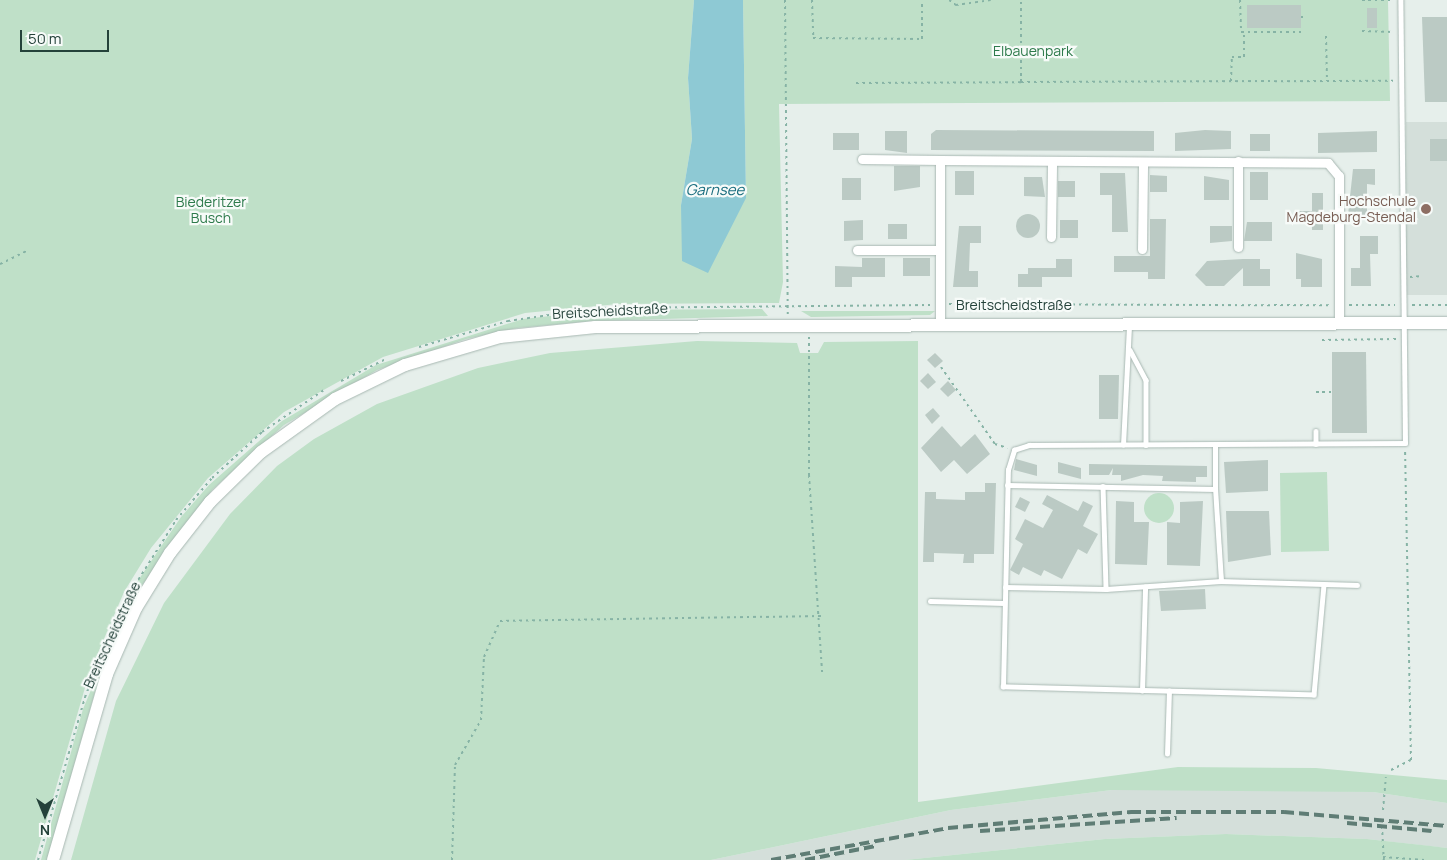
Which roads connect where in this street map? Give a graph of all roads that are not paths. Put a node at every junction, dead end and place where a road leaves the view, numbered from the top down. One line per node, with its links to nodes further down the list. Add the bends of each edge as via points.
1 (1400, 0): 15 (lane)
2 (862, 159): 3 (street)
3 (940, 160): 4 (street); 11 (street)
4 (1052, 161): 6 (street); 7 (street)
5 (1238, 161): 6 (street); 8 (street); 13 (street, via 1321,161 1337,169)
6 (1143, 162): 9 (street)
7 (1051, 237)
8 (1238, 248)
9 (1142, 249)
10 (857, 250): 11 (street)
11 (940, 250): 14 (street)
12 (1129, 322): 13 (street, Breitscheidstraße); 14 (street, Breitscheidstraße); 17 (lane)
13 (1339, 322): 15 (street, Breitscheidstraße)
14 (940, 323): 37 (street, Breitscheidstraße, via 586,327 500,337 391,371 301,422 210,502 143,596 102,689)
15 (1402, 323): 16 (street, Breitscheidstraße); 20 (lane, via 1405,443)
16 (1447, 323)
17 (1129, 349): 21 (lane, via 1124,379); 22 (lane, via 1146,380)
18 (1316, 431): 20 (lane)
19 (1215, 444): 20 (lane); 22 (lane); 25 (lane)
20 (1316, 444)
21 (1123, 445): 22 (lane); 23 (lane, via 1029,445 1014,450 1008,460)
22 (1146, 445)
23 (1007, 485): 24 (lane); 29 (lane)
24 (1103, 486): 25 (lane); 31 (lane)
25 (1215, 489): 26 (lane)
26 (1221, 581): 27 (lane); 30 (lane)
27 (1324, 585): 28 (lane); 35 (lane, via 1314,695)
28 (1357, 585)
29 (1005, 587): 31 (lane); 33 (lane)
30 (1145, 587): 31 (lane); 34 (lane)
31 (1106, 589)
32 (930, 601): 33 (lane)
33 (1004, 603): 34 (lane, via 1003,687)
34 (1142, 690): 35 (lane)
35 (1169, 691): 36 (lane)
36 (1167, 754)
37 (53, 860)

